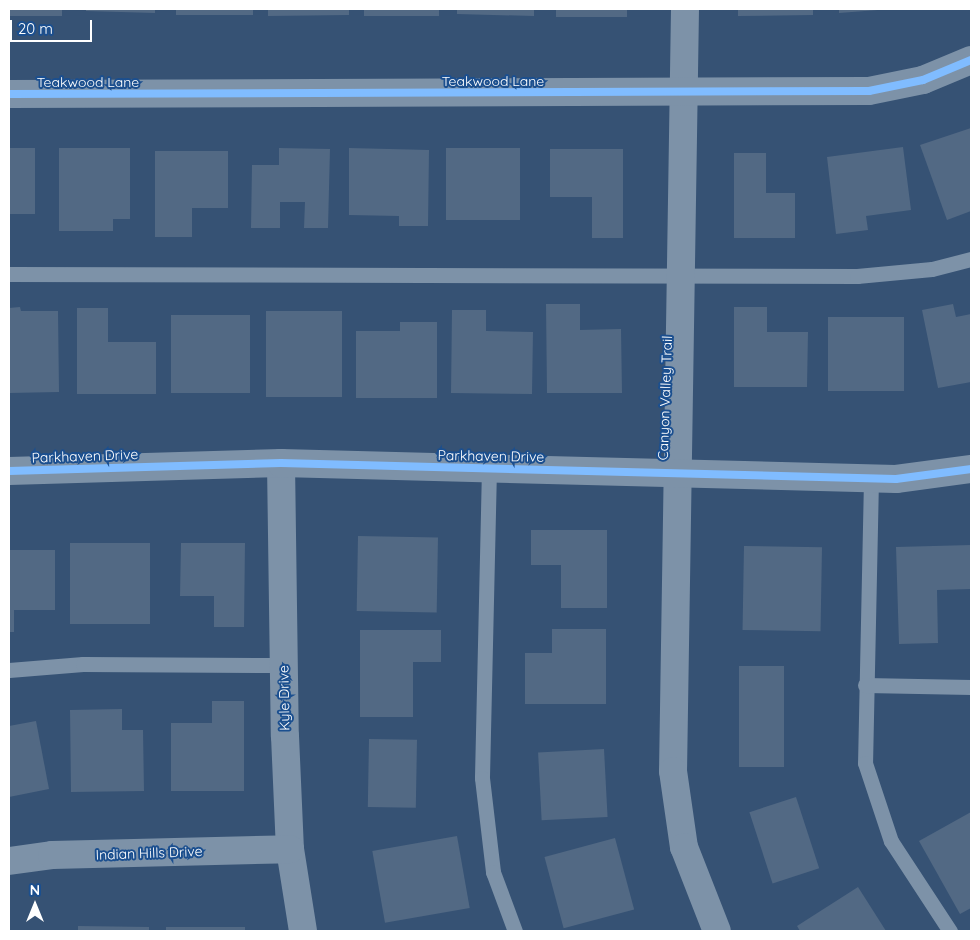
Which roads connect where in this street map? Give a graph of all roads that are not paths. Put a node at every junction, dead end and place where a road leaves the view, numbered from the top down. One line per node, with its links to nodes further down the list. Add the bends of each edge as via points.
1 (685, 9): 3 (street, Canyon Valley Trail)
2 (971, 60): 3 (street, Teakwood Lane, via 923,80 870,91)
3 (686, 93): 4 (street, Teakwood Lane); 7 (street, Canyon Valley Trail)
4 (9, 94)
5 (971, 259): 7 (lane, via 932,269 857,276)
6 (9, 274): 7 (lane)
7 (681, 276): 12 (street, Canyon Valley Trail)
8 (281, 464): 9 (street, Parkhaven Drive); 11 (street, Parkhaven Drive); 14 (street, Kyle Drive)
9 (489, 468): 12 (street, Parkhaven Drive); 21 (lane, via 482,778 493,872)
10 (971, 469): 13 (street, Parkhaven Drive, via 896,479)
11 (9, 471)
12 (675, 473): 13 (street, Parkhaven Drive); 22 (street, Canyon Valley Trail, via 672,771 684,848)
13 (871, 478): 16 (lane)
14 (284, 665): 15 (lane, via 83,664); 18 (street, Kyle Drive)
15 (9, 670)
16 (865, 685): 17 (lane); 23 (lane, via 865,763 888,832)
17 (971, 687)
18 (290, 849): 19 (street, Indian Hills Drive, via 52,855); 20 (street, Kyle Drive)
19 (9, 861)
20 (304, 931)
21 (515, 931)
22 (717, 931)
23 (950, 931)

